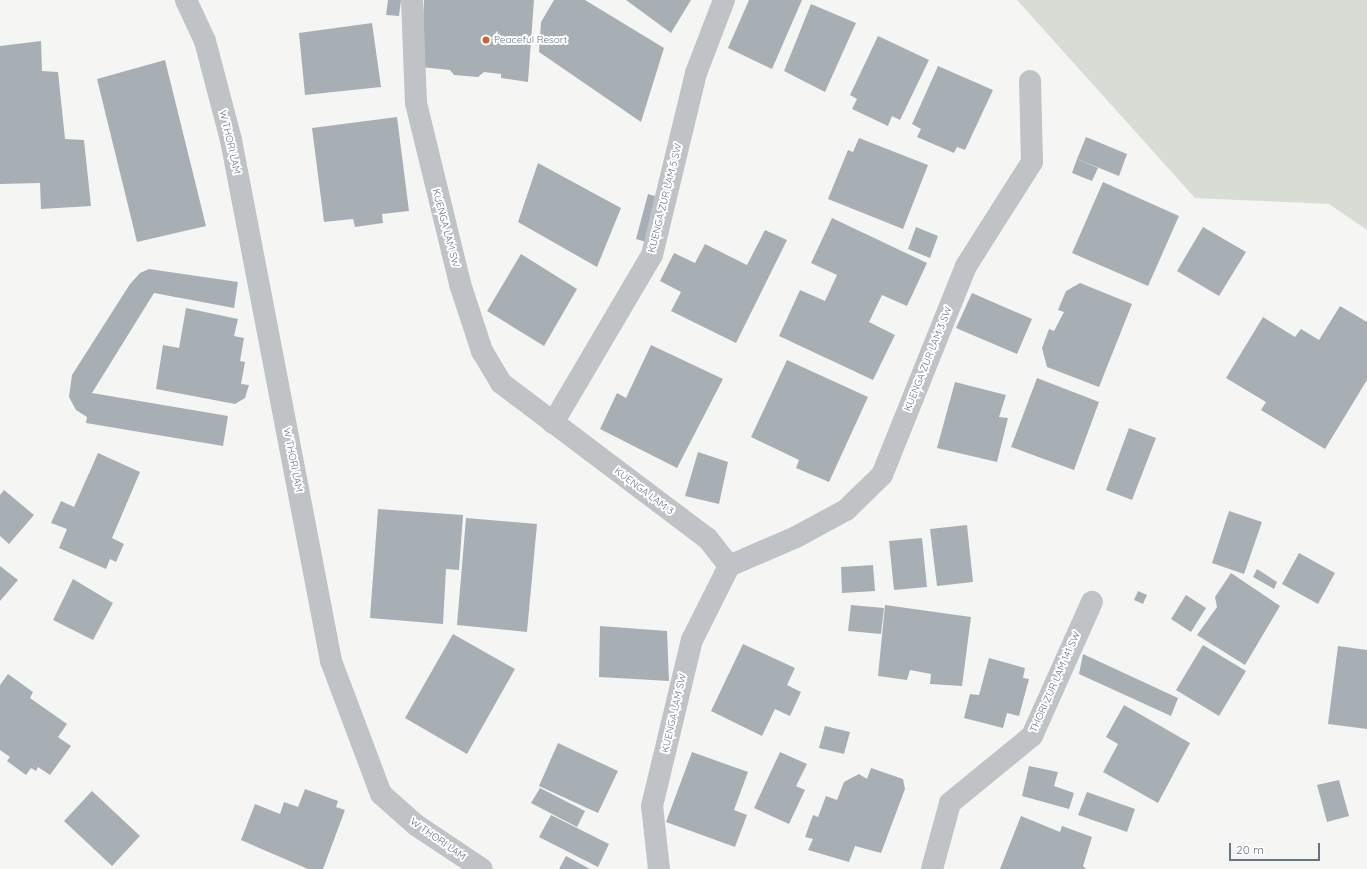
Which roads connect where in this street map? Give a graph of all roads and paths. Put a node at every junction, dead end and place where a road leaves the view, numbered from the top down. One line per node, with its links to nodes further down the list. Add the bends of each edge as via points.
1 (186, 0): 8 (street, W THORI LAM, via 204,41 231,140 331,661 381,794 416,826)
2 (412, 0): 5 (street, KUENGA LAM SW, via 416,103 471,321 482,351 502,384)
3 (724, 0): 5 (street, KUENGA ZUR LAM 5 SW, via 696,73 652,255)
4 (1030, 81): 6 (street, KUENGA ZUR LAM 3 SW, via 1032,162 966,266 882,474 846,510 796,537)
5 (552, 423): 6 (street, KUENGA LAM 3, via 708,539)
6 (728, 566): 9 (street, KUENGA LAM SW, via 692,640 654,799)
7 (1092, 602): 10 (street, THORI ZUR LAM 141 SW, via 1032,736 950,803)
8 (482, 869)
9 (659, 869)
10 (932, 869)

